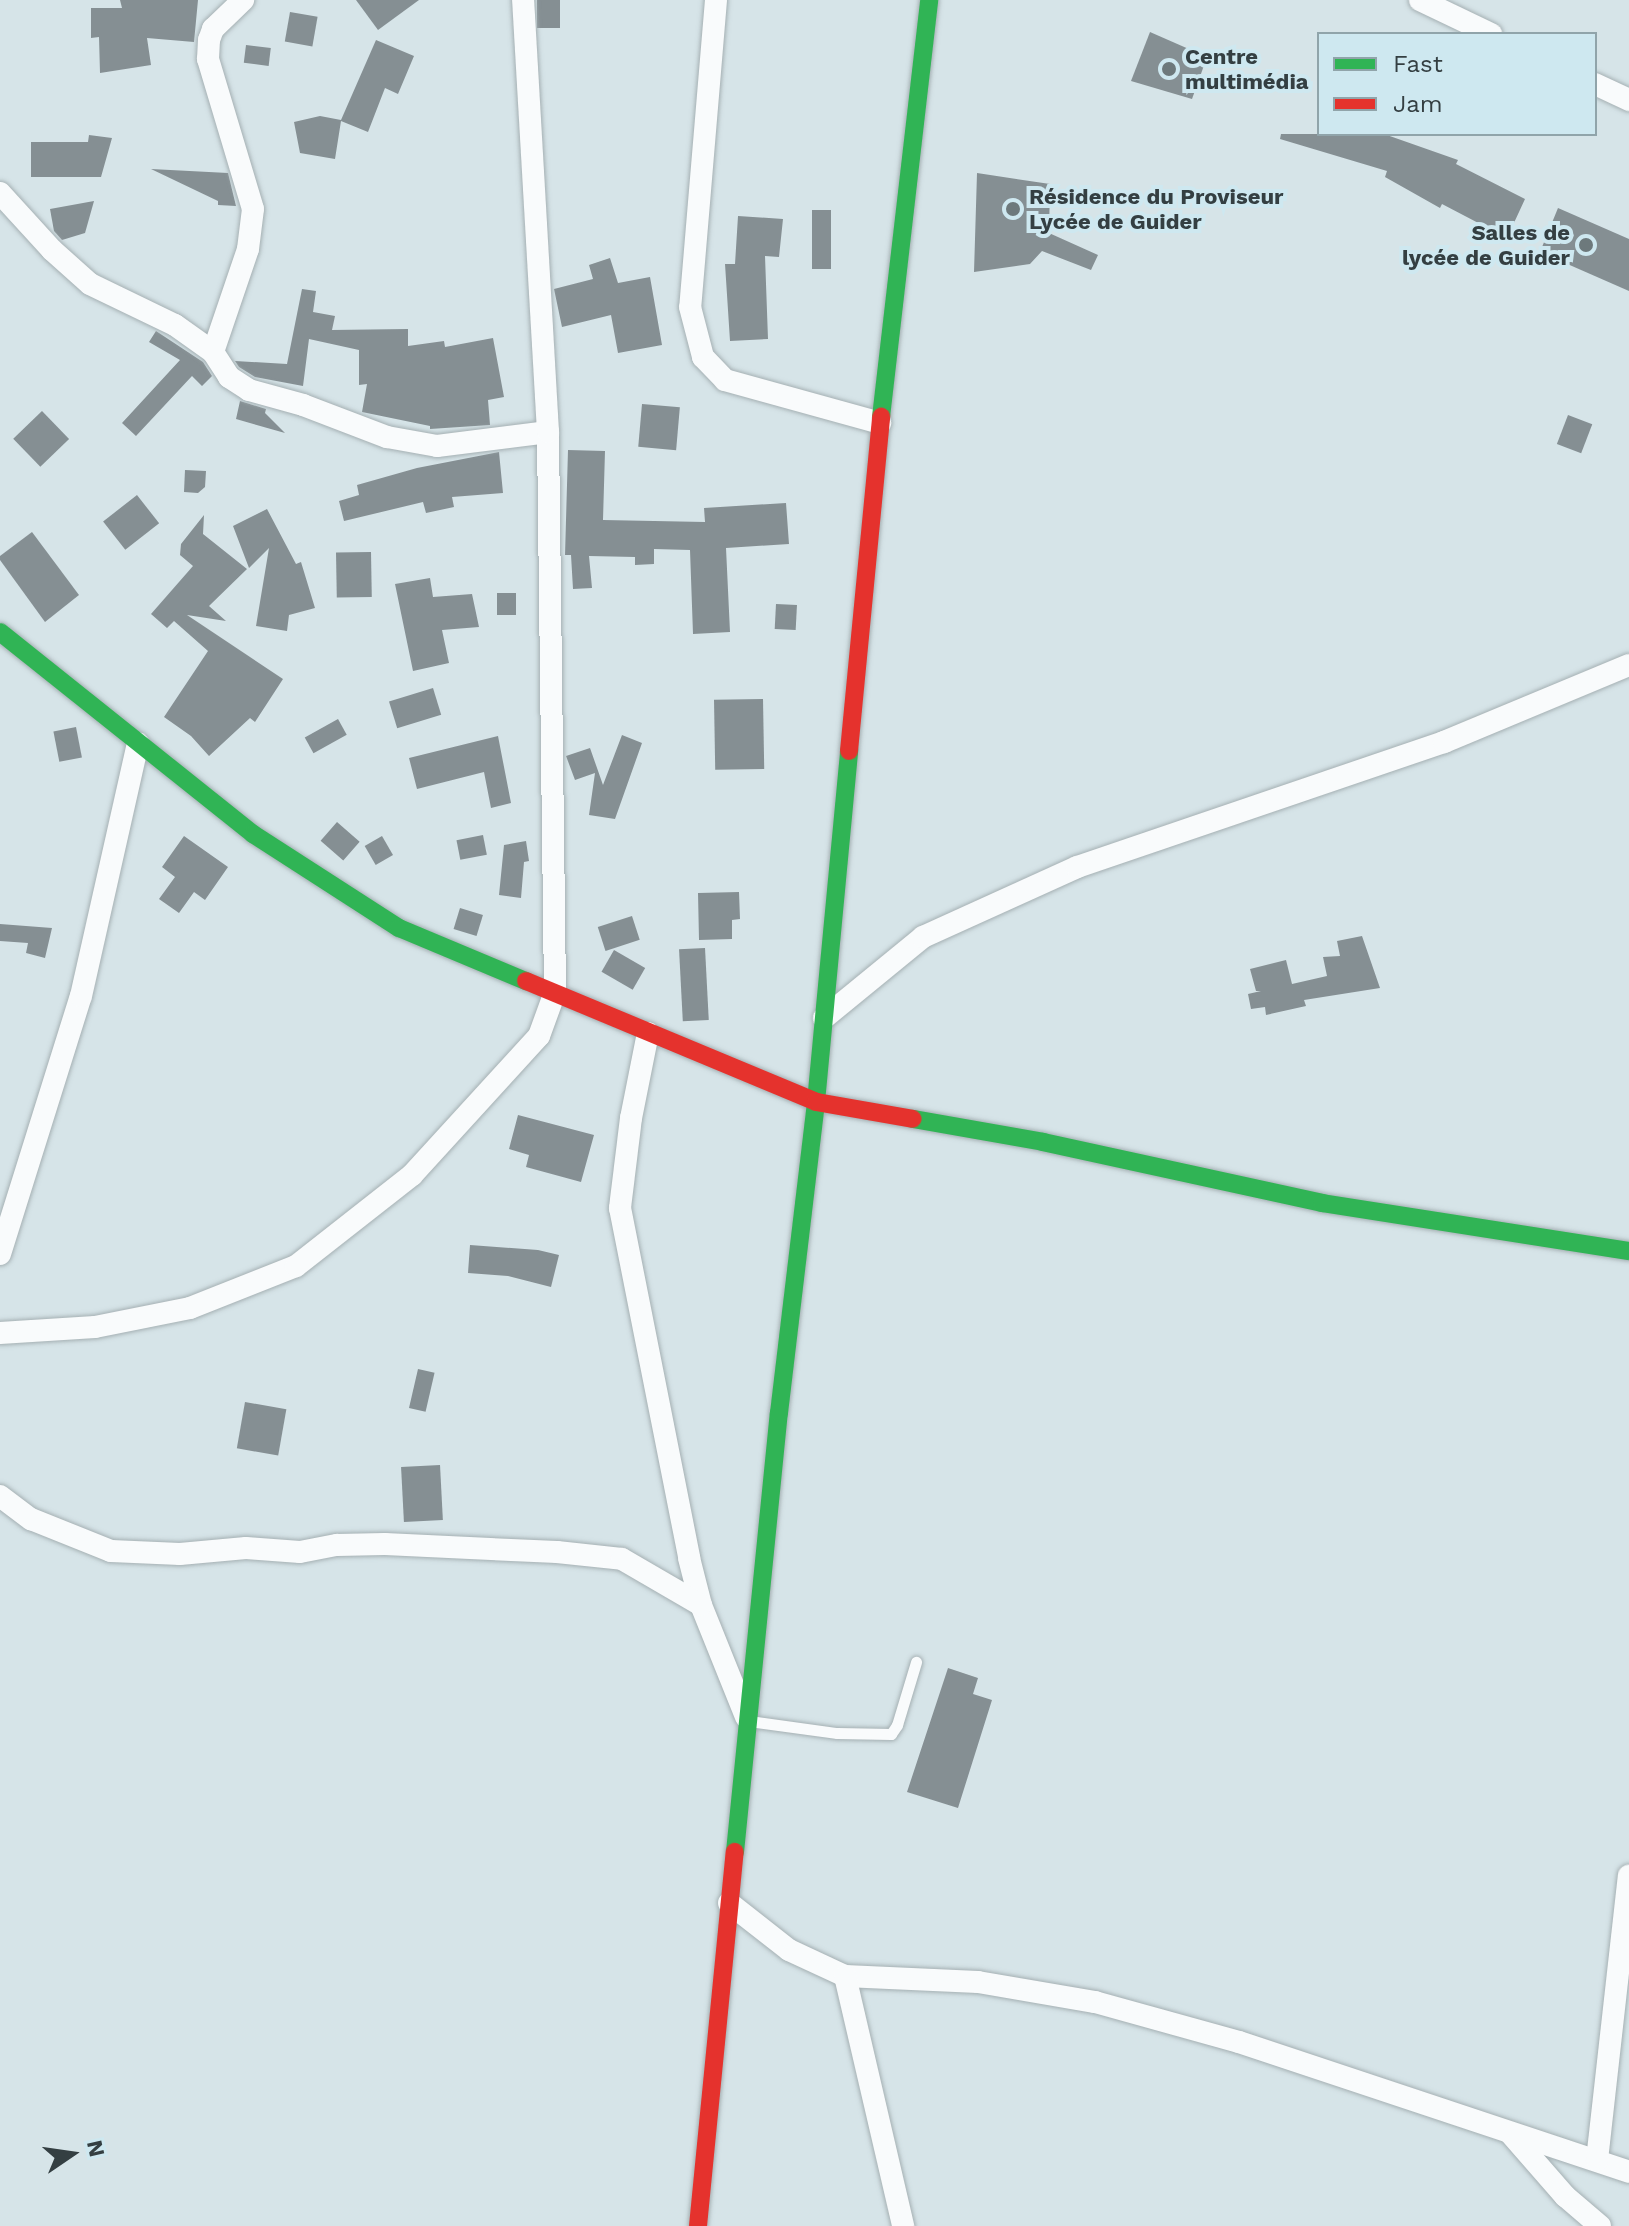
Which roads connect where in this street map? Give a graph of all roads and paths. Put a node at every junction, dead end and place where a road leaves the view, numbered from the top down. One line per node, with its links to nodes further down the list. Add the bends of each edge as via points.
1 (243, 0): 10 (street, via 213,29 209,40 208,59 253,209 248,249)
2 (523, 0): 12 (street)
3 (716, 0): 11 (street, via 690,307 703,357 725,380)
4 (929, 0): 11 (main road)
5 (1420, 0): 6 (street)
6 (1487, 32)
7 (1597, 85): 8 (street)
8 (1629, 100)
9 (2, 202): 10 (street, via 90,284 175,325)
10 (213, 352): 12 (street, via 229,377 249,390 387,437 437,446)
11 (880, 423): 17 (main road)
12 (548, 432): 16 (street)
13 (0, 632): 15 (main road)
14 (1629, 665): 17 (street, via 1444,742 1077,867 923,937)
15 (138, 743): 16 (main road, via 253,834 399,928); 21 (street, via 81,996)
16 (555, 992): 18 (main road); 22 (street, via 539,1036 412,1175 296,1266 190,1308 95,1327)
17 (824, 1018): 19 (main road)
18 (648, 1033): 19 (main road); 24 (street, via 620,1208)
19 (816, 1102): 20 (main road, via 1043,1142 1322,1203); 26 (main road)
20 (1629, 1251)
21 (0, 1254)
22 (0, 1333)
23 (0, 1496): 24 (street, via 31,1519 111,1551 300,1552 385,1544 557,1552 622,1559)
24 (701, 1605): 26 (street)
25 (916, 1662): 26 (lane, via 891,1734)
26 (747, 1721): 28 (main road)
27 (1629, 1876): 31 (street)
28 (729, 1903): 29 (street, via 789,1950); 34 (main road)
29 (845, 1976): 30 (street, via 978,1982 1095,2002 1239,2042); 35 (street)
30 (1509, 2132): 31 (street); 33 (street)
31 (1597, 2160): 32 (street)
32 (1629, 2172)
33 (1565, 2196): 36 (street); 37 (street)
34 (698, 2226)
35 (903, 2226)
36 (1577, 2226)
37 (1600, 2226)

